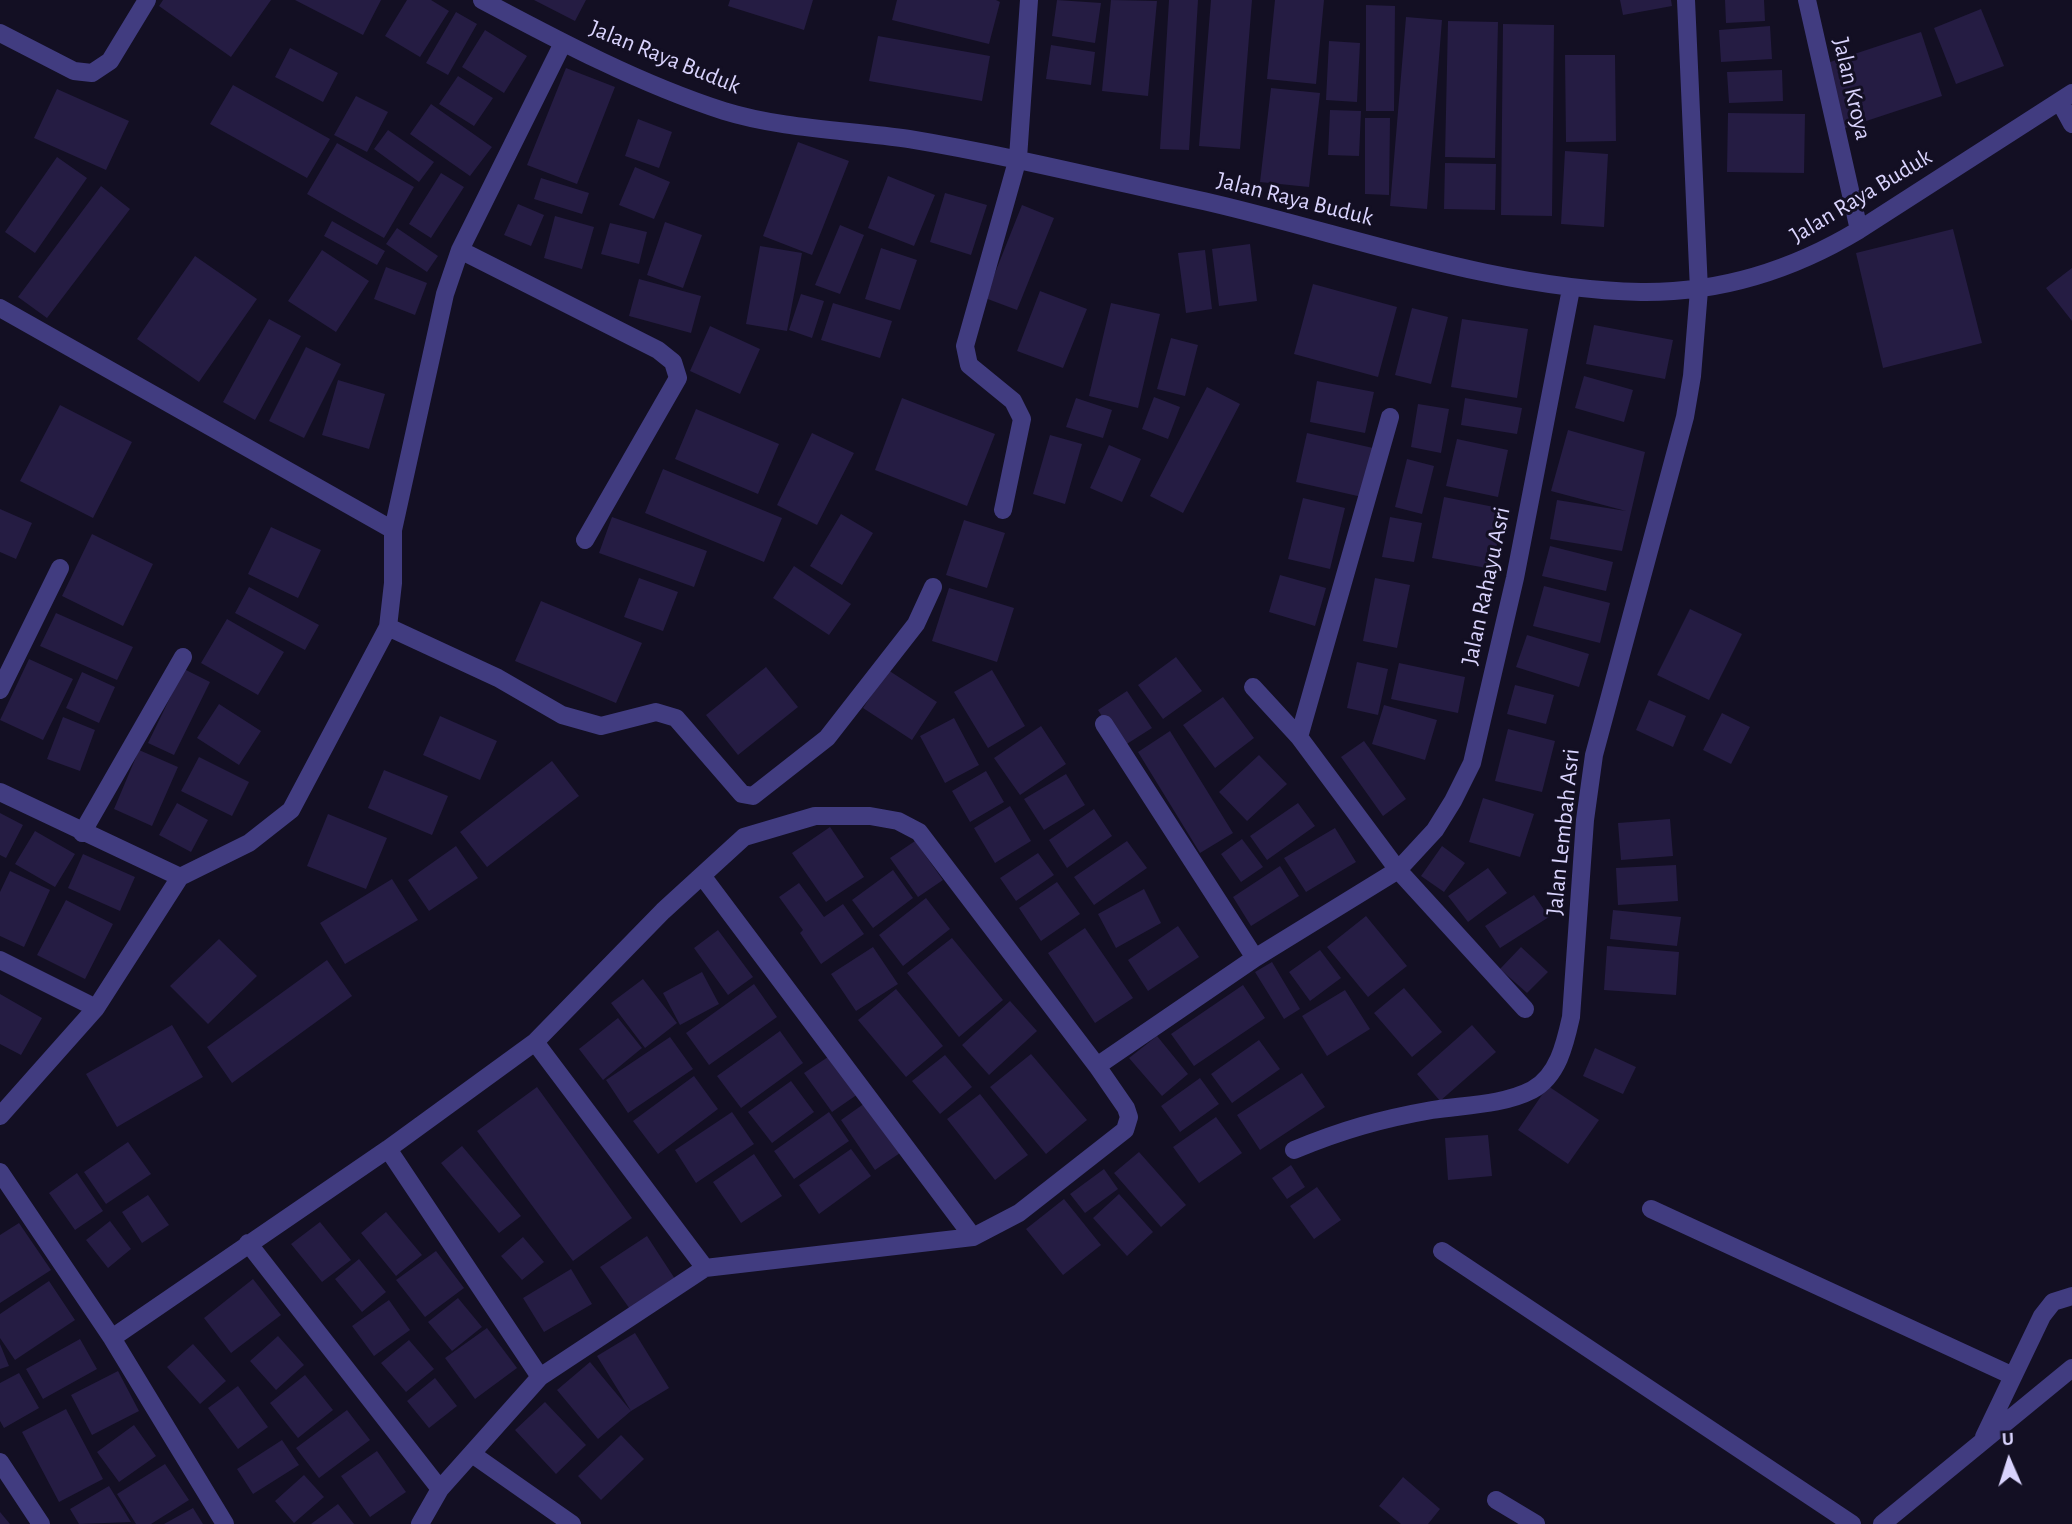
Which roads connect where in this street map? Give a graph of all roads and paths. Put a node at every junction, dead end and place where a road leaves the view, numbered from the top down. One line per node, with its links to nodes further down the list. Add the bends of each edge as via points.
1 (147, 0): 6 (street, via 110,61 92,73 75,71)
2 (482, 0): 7 (street, Jalan Raya Buduk)
3 (1029, 0): 10 (street)
4 (1686, 0): 14 (street, Jalan Lembah Asri)
5 (1807, 0): 11 (street, Jalan Kroya)
6 (0, 33)
7 (563, 43): 10 (street, Jalan Raya Buduk, via 725,111); 12 (street)
8 (2066, 98): 9 (street); 11 (street, Jalan Raya Buduk)
9 (2072, 124)
10 (1018, 159): 13 (street, Jalan Raya Buduk, via 1445,263); 17 (street, via 965,346 969,365 1013,401 1022,419)
11 (1859, 230): 14 (street, Jalan Raya Buduk, via 1783,269)
12 (460, 250): 18 (street, via 431,347); 19 (street, via 658,350 673,362 678,378)
13 (1571, 289): 14 (street, Jalan Raya Buduk); 30 (street, Jalan Rahayu Asri, via 1515,578 1472,763 1435,830)
14 (1699, 290): 41 (street, Jalan Lembah Asri, via 1685,417 1594,755 1571,1017 1558,1062 1532,1090 1511,1097 1351,1127)
15 (0, 308): 18 (street)
16 (1390, 418): 27 (street)
17 (1003, 510)
18 (393, 530): 22 (street)
19 (585, 540)
20 (60, 568): 25 (street)
21 (933, 587): 22 (street, via 916,624 827,738 753,796 742,794 676,718 656,712 601,726 562,715 498,678)
22 (388, 627): 31 (street, via 291,810 249,843)
23 (183, 657): 29 (street)
24 (1252, 687): 27 (street)
25 (0, 690)
26 (1104, 724): 33 (street)
27 (1299, 737): 30 (street)
28 (0, 792): 29 (street)
29 (82, 833): 31 (street)
30 (1398, 870): 33 (street, Jalan Rahayu Asri); 36 (street)
31 (180, 877): 35 (street)
32 (702, 877): 37 (street); 38 (street, via 744,837 779,824 815,816 898,821 919,832); 44 (street)
33 (1255, 958): 38 (street, Jalan Rahayu Asri)
34 (0, 960): 35 (street)
35 (96, 1008): 39 (street)
36 (1525, 1009)
37 (535, 1042): 40 (street); 47 (street)
38 (1097, 1066): 44 (street, via 1126,1108 1125,1130 1020,1213)
39 (0, 1116)
40 (388, 1149): 45 (street); 52 (street)
41 (1294, 1150)
42 (0, 1172): 49 (street)
43 (1651, 1209): 51 (street)
44 (974, 1237): 47 (street)
45 (248, 1243): 49 (street); 56 (street)
46 (1442, 1251): 63 (street)
47 (705, 1268): 52 (street)
48 (2072, 1296): 51 (street, via 2053,1302 2042,1316)
49 (111, 1338): 59 (street)
50 (2072, 1368): 53 (street)
51 (2013, 1376): 53 (street)
52 (540, 1377): 54 (street)
53 (1982, 1441): 64 (street)
54 (472, 1454): 56 (street); 61 (street)
55 (0, 1462): 58 (street)
56 (440, 1489): 60 (street)
57 (1496, 1500): 62 (street)
58 (41, 1524)
59 (225, 1524)
60 (420, 1524)
61 (572, 1524)
62 (1536, 1524)
63 (1852, 1524)
64 (1882, 1524)

